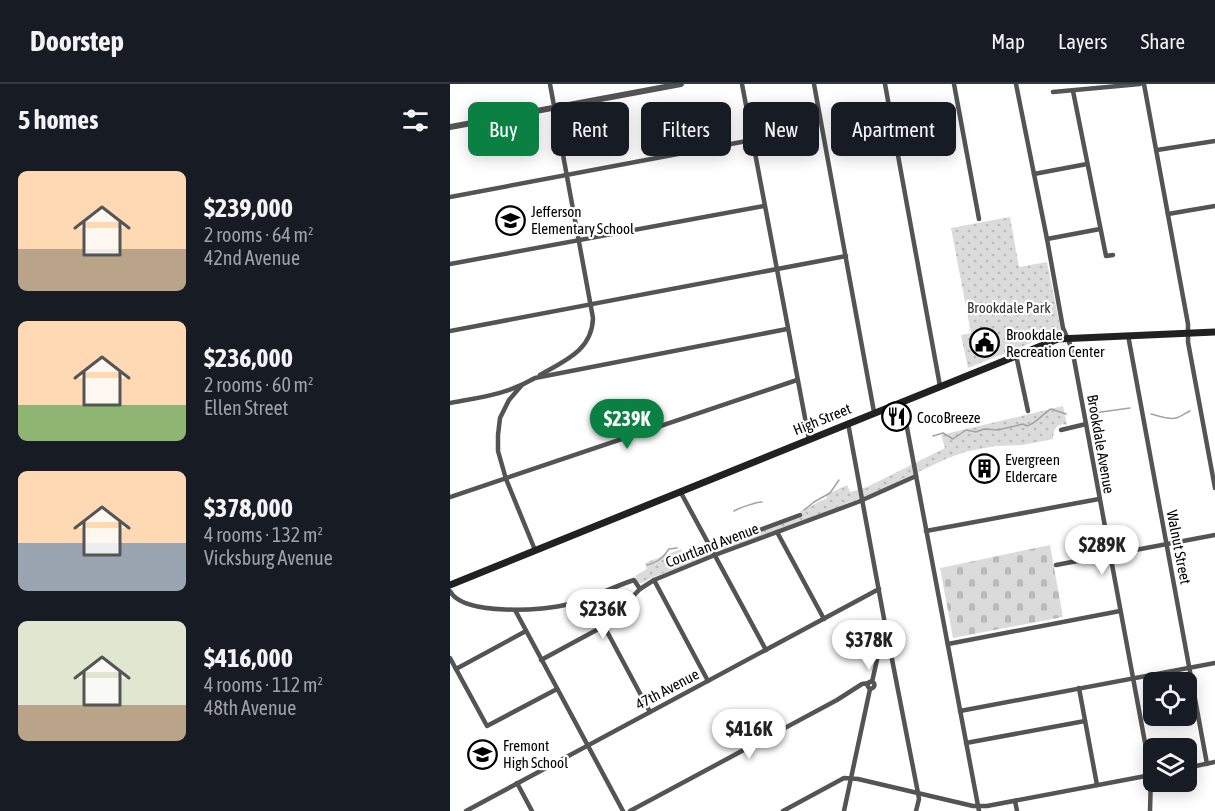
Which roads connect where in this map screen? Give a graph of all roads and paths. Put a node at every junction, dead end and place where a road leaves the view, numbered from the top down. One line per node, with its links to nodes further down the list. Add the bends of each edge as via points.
1 (550, 84): 11 (street)
2 (681, 84): 12 (street)
3 (742, 84): 13 (street)
4 (814, 84): 33 (street)
5 (885, 84): 49 (street)
6 (954, 84): 28 (street)
7 (1016, 84): 22 (street, Brookdale Avenue)
8 (1142, 84): 9 (street); 18 (street)
9 (1073, 91): 10 (street); 21 (street)
10 (1053, 93)
11 (553, 102)
12 (586, 102)
13 (745, 102)
14 (551, 109): 15 (street)
15 (450, 127)
16 (1215, 141): 18 (street)
17 (743, 142): 23 (street)
18 (1156, 150): 27 (street)
19 (563, 156): 23 (street)
20 (755, 156): 25 (street)
21 (1087, 164): 22 (street); 29 (street)
22 (1034, 174): 31 (street, Brookdale Avenue)
23 (567, 175): 24 (street); 30 (street)
24 (450, 197)
25 (764, 206): 30 (street); 35 (street)
26 (1215, 206): 27 (street)
27 (1168, 214): 40 (street)
28 (979, 219)
29 (1100, 229): 31 (street); 32 (street, via 1106,256)
30 (579, 239): 34 (street); 36 (street)
31 (1047, 239): 42 (street, Brookdale Avenue)
32 (1113, 255)
33 (846, 256): 35 (street); 55 (street)
34 (450, 264)
35 (777, 269): 36 (street); 37 (street)
36 (591, 304): 38 (street); 44 (street, via 593,326 588,338 582,349)
37 (787, 329): 45 (street); 47 (street)
38 (450, 331)
39 (1215, 332): 40 (main road, High Street)
40 (1188, 333): 41 (main road, High Street); 62 (street)
41 (1128, 335): 42 (main road, High Street); 71 (street, Walnut Street)
42 (1068, 338): 43 (main road, High Street); 57 (street, Brookdale Avenue)
43 (1016, 355): 49 (main road, High Street); 54 (street)
44 (565, 361): 45 (street); 46 (street)
45 (567, 372): 46 (street)
46 (535, 378): 48 (street)
47 (797, 380): 59 (street); 61 (street)
48 (521, 386): 50 (street); 51 (street)
49 (940, 386): 52 (main road, High Street)
50 (505, 393): 51 (street); 53 (street)
51 (508, 400): 61 (street, via 498,435)
52 (902, 401): 55 (main road, High Street); 60 (street)
53 (450, 403)
54 (1028, 411)
55 (874, 412): 56 (main road, High Street)
56 (848, 423): 59 (main road, High Street); 66 (street)
57 (1086, 424): 58 (street); 65 (street, Brookdale Avenue)
58 (1061, 430)
59 (809, 439): 63 (main road, High Street)
60 (916, 476): 66 (street, Courtland Avenue); 68 (street)
61 (506, 479): 64 (street); 73 (street)
62 (1215, 488)
63 (680, 491): 72 (street); 73 (main road, High Street)
64 (450, 497)
65 (1099, 498): 68 (street); 74 (street, Brookdale Avenue)
66 (863, 500): 69 (street, Courtland Avenue); 80 (street)
67 (800, 515): 72 (street, Courtland Avenue)
68 (926, 531): 88 (street)
69 (777, 532): 75 (street, Courtland Avenue); 84 (street)
70 (1215, 535): 71 (street)
71 (1167, 544): 74 (street); 95 (street, Walnut Street)
72 (711, 548): 75 (street)
73 (535, 550): 78 (main road, High Street)
74 (1110, 554): 76 (street); 83 (street, Brookdale Avenue)
75 (715, 555): 77 (street, Courtland Avenue); 91 (street)
76 (1056, 565)
77 (654, 580): 79 (street, Courtland Avenue); 98 (street)
78 (450, 585)
79 (640, 589): 82 (street, via 634,580 568,605); 86 (street, Courtland Avenue)
80 (879, 589): 84 (street, 47th Avenue); 85 (street)
81 (450, 591): 82 (street, via 455,599 470,605)
82 (515, 610): 87 (street)
83 (1120, 611): 88 (street); 97 (street, Brookdale Avenue)
84 (824, 619): 91 (street, 47th Avenue)
85 (885, 624): 89 (street); 90 (street)
86 (604, 626): 93 (street, Courtland Avenue); 103 (street)
87 (526, 631): 93 (street); 96 (street)
88 (948, 644): 102 (street)
89 (880, 649): 90 (street); 99 (street)
90 (890, 649): 116 (street)
91 (766, 650): 98 (street, 47th Avenue)
92 (450, 658): 96 (street)
93 (541, 660): 101 (street)
94 (1215, 663): 95 (street)
95 (1190, 668): 97 (street); 109 (street, Walnut Street)
96 (456, 669): 101 (street, via 487,726)
97 (1132, 678): 100 (street); 105 (street, Brookdale Avenue)
98 (708, 681): 103 (street, 47th Avenue)
99 (870, 685): 112 (street); 122 (street, via 865,682)
100 (1079, 688): 102 (street); 104 (street)
101 (556, 689): 107 (street)
102 (960, 711): 106 (street)
103 (650, 712): 107 (street, 47th Avenue)
104 (1085, 721): 106 (street); 114 (street)
105 (1144, 738)
106 (966, 743): 118 (street)
107 (587, 746): 113 (street, 47th Avenue); 121 (street)
108 (1215, 762): 109 (street)
109 (1208, 764): 110 (street)
110 (1197, 766)
111 (1143, 777): 114 (street)
112 (851, 778): 116 (street); 123 (street, via 844,778); 124 (street)
113 (517, 783): 119 (street, 47th Avenue); 120 (street)
114 (1097, 785): 117 (street)
115 (1151, 792): 127 (street, Brookdale Avenue)
116 (918, 793): 118 (street); 125 (street)
117 (1016, 801): 118 (street); 126 (street)
118 (979, 809)
119 (466, 811)
120 (532, 811)
121 (622, 811)
122 (630, 811)
123 (783, 811)
124 (844, 811)
125 (916, 811)
126 (1017, 811)
127 (1150, 811)

